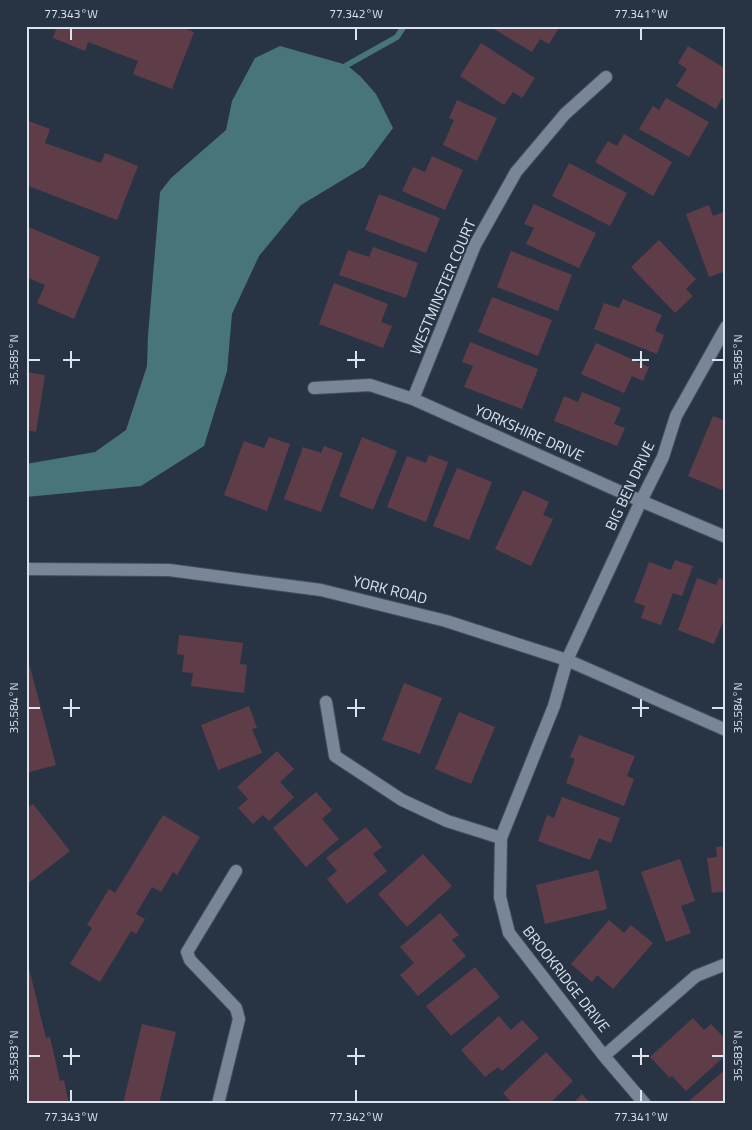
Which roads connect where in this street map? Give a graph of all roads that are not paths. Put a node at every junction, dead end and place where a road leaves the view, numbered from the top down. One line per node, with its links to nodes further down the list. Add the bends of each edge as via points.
1 (606, 77): 4 (street, WESTMINSTER COURT, via 565,114 516,172 475,245)
2 (726, 326): 5 (street, BIG BEN DRIVE, via 676,416 663,457)
3 (314, 388): 4 (street, YORKSHIRE DRIVE, via 370,385)
4 (413, 399): 5 (street, YORKSHIRE DRIVE)
5 (641, 501): 6 (street, YORKSHIRE DRIVE); 8 (street, BIG BEN DRIVE)
6 (726, 538)
7 (26, 569): 8 (street, YORK ROAD, via 169,570 321,590 446,621)
8 (567, 660): 10 (street, YORK ROAD); 11 (street, BROOKRIDGE DRIVE, via 554,706)
9 (326, 702): 11 (street, via 335,756 402,800 447,821)
10 (726, 730)
11 (500, 838): 14 (street, BROOKRIDGE DRIVE, via 500,897 509,933)
12 (236, 872): 15 (street, via 187,952 190,960 236,1008 239,1019)
13 (726, 964): 14 (street, via 696,976)
14 (604, 1056): 16 (street, BROOKRIDGE DRIVE)
15 (218, 1104)
16 (645, 1104)

